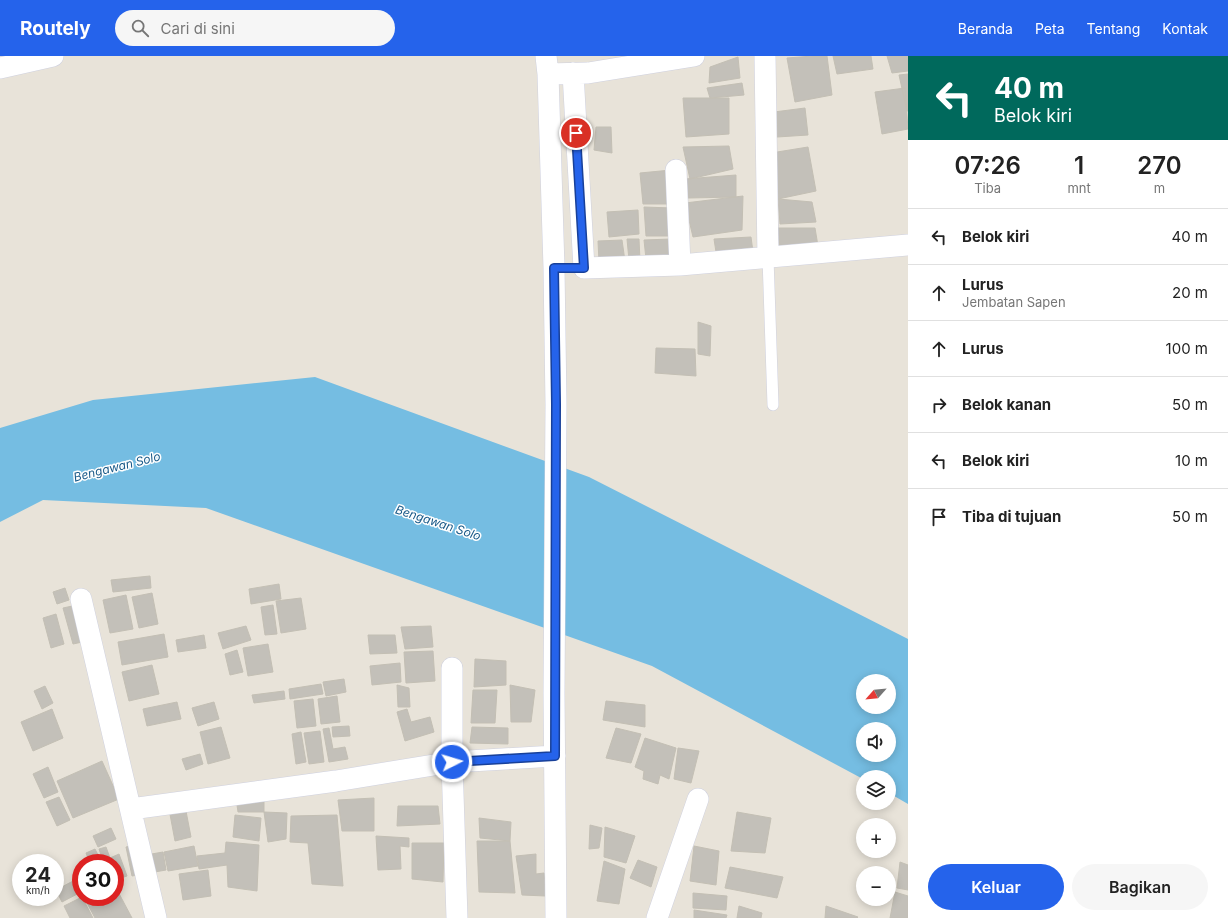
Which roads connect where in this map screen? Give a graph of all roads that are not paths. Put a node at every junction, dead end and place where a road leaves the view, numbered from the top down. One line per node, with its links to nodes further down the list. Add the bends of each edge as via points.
1 (53, 56): 7 (street)
2 (694, 56): 4 (street)
3 (765, 56): 10 (street)
4 (673, 58): 6 (street)
5 (547, 65): 6 (street); 12 (street)
6 (583, 67): 13 (street)
7 (0, 68)
8 (676, 170): 11 (street)
9 (908, 245): 10 (street)
10 (768, 258): 11 (street); 14 (lane)
11 (680, 265): 13 (street)
12 (554, 268): 13 (street); 17 (street)
13 (584, 268)
14 (774, 405)
15 (81, 599): 20 (street)
16 (452, 668): 18 (street)
17 (555, 756): 18 (street); 23 (street)
18 (452, 762): 20 (street); 22 (street)
19 (698, 799): 24 (street)
20 (131, 809): 21 (street)
21 (156, 918)
22 (457, 918)
23 (556, 918)
24 (657, 918)

